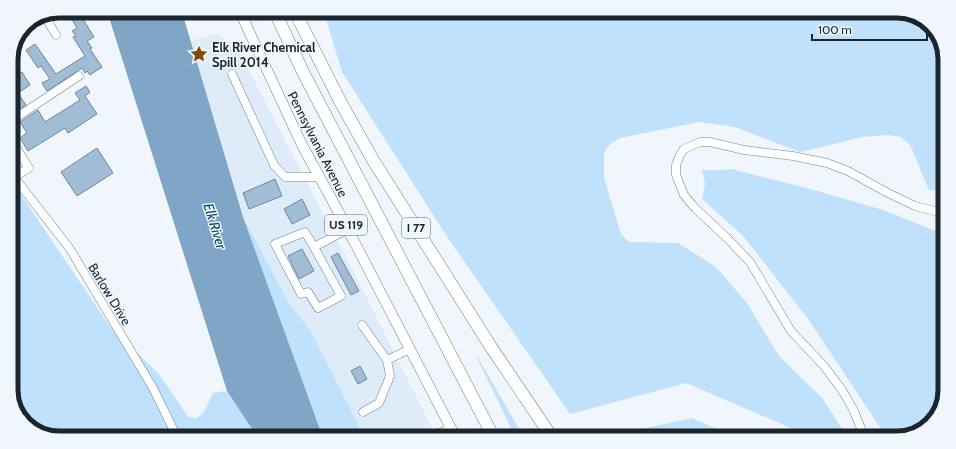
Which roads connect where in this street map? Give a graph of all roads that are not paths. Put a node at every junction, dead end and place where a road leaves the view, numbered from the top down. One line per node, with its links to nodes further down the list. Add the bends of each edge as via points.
1 (243, 18): 11 (main road, Pennsylvania Avenue / US 119)
2 (278, 18): 22 (highway, I 77, via 303,72)
3 (298, 18): 23 (highway, I 77, via 373,160 491,347)
4 (47, 20): 5 (street)
5 (56, 35)
6 (232, 74): 11 (street, via 274,165 285,177)
7 (79, 76): 8 (street)
8 (18, 116)
9 (18, 151): 10 (street, via 29,168)
10 (18, 173)
11 (320, 177): 14 (main road, Pennsylvania Avenue / US 119)
12 (18, 183): 20 (street, Barlow Drive, via 70,249 153,388)
13 (938, 212): 24 (street, via 915,206 828,163 793,156 700,142 684,149 676,165 676,175 684,195 750,262 791,331 824,366 842,390)
14 (348, 229): 15 (street); 17 (main road, Pennsylvania Avenue / US 119)
15 (314, 247): 15 (street, via 306,232 275,244 301,294 308,292 318,308 341,296)
16 (362, 326): 18 (street)
17 (410, 349): 18 (street); 21 (main road, Pennsylvania Avenue / US 119)
18 (387, 360): 19 (street, via 390,376 379,403)
19 (363, 412)
20 (174, 431)
21 (452, 431)
22 (490, 431)
23 (548, 431)
24 (862, 431)

